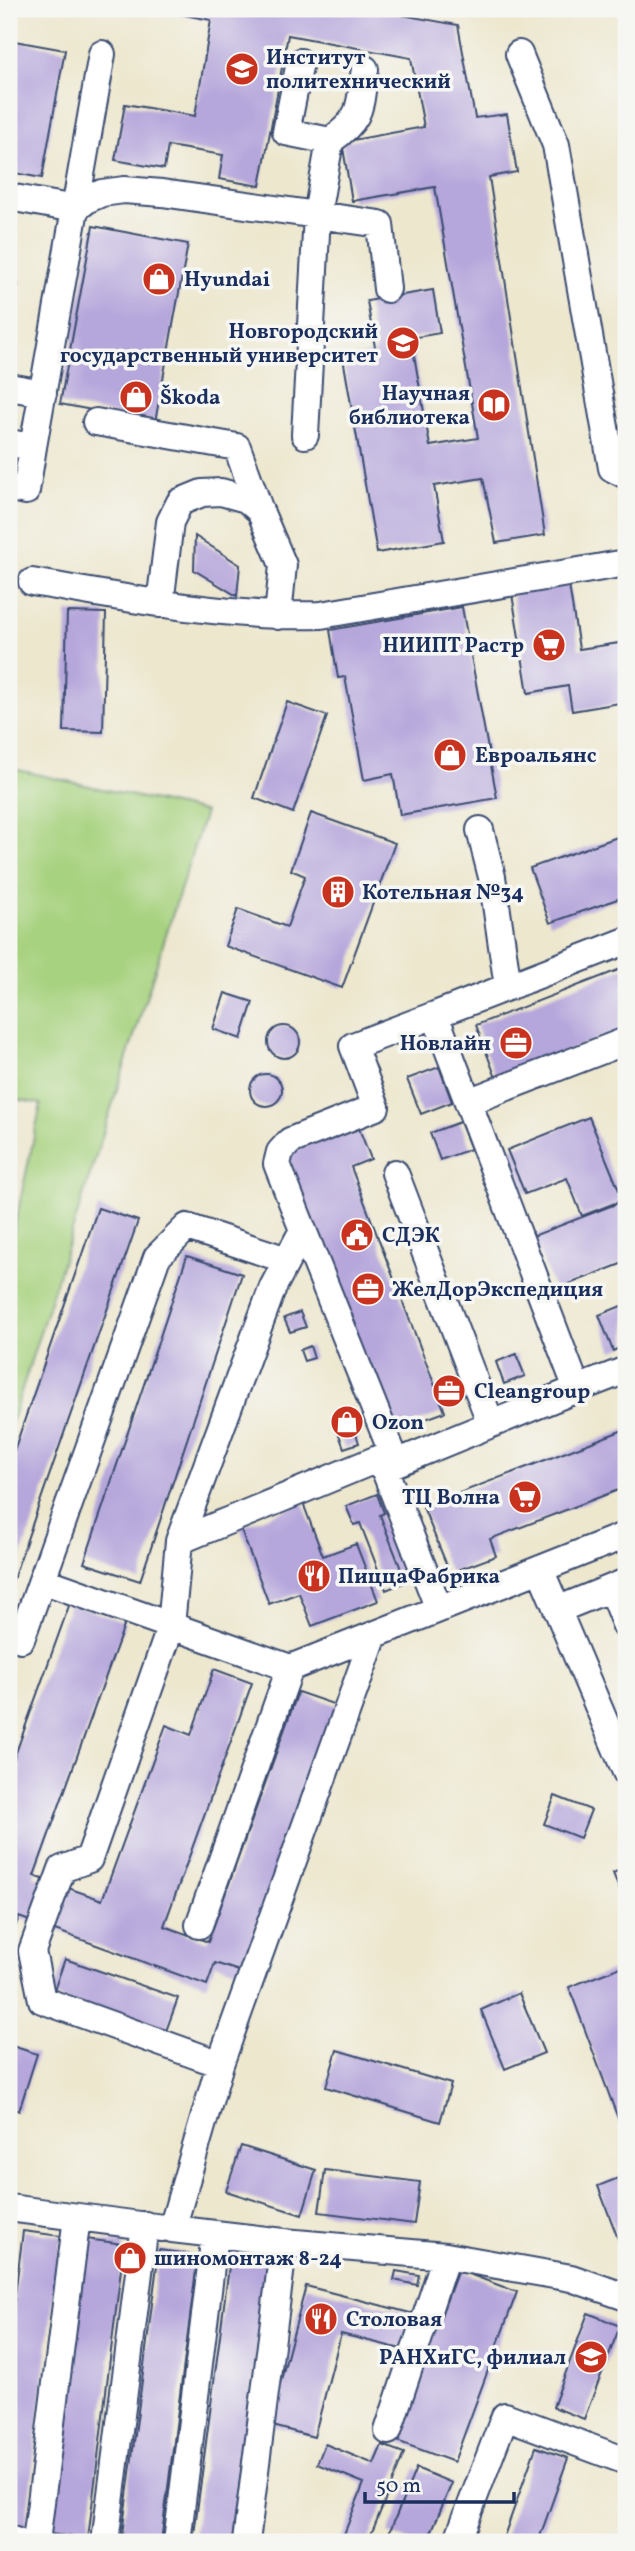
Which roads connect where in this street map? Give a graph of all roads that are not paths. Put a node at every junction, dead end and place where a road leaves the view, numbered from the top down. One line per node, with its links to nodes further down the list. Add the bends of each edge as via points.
1 (102, 54): 7 (lane)
2 (519, 54): 15 (lane, via 556,145 612,468)
3 (300, 62): 5 (lane, via 286,132)
4 (365, 69): 5 (lane, via 354,122)
5 (330, 141): 8 (lane)
6 (9, 197): 7 (lane)
7 (75, 209): 8 (lane, via 102,192 124,190); 11 (lane)
8 (317, 215): 9 (lane, via 380,224); 13 (lane)
9 (387, 289)
10 (9, 387): 11 (lane)
11 (43, 393): 14 (lane)
12 (96, 422): 17 (lane, via 237,447)
13 (305, 435)
14 (21, 445): 16 (lane, via 26,491)
15 (626, 475)
16 (9, 488)
17 (260, 511): 20 (lane, via 246,499 221,492 202,493 180,502 170,522); 21 (lane, via 283,565)
18 (626, 564): 21 (lane, via 321,615)
19 (32, 582): 20 (lane)
20 (160, 604): 21 (lane)
21 (278, 616)
22 (480, 830): 24 (lane, via 492,877)
23 (626, 941): 24 (lane)
24 (508, 987): 25 (lane)
25 (435, 1015): 27 (lane); 29 (lane, via 353,1046 376,1107 290,1142 280,1152 277,1164)
26 (626, 1041): 27 (lane)
27 (468, 1102): 32 (lane)
28 (395, 1173): 33 (lane)
29 (303, 1230): 30 (lane); 34 (lane)
30 (287, 1260): 36 (lane); 38 (lane, via 187,1227 157,1257)
31 (626, 1370): 32 (lane)
32 (577, 1389): 33 (lane)
33 (491, 1424): 34 (lane)
34 (394, 1457): 36 (lane); 40 (lane, via 384,1468)
35 (626, 1535): 37 (lane)
36 (179, 1541): 42 (lane)
37 (540, 1569): 40 (lane); 41 (lane)
38 (42, 1580): 42 (lane); 45 (lane)
39 (619, 1585): 41 (lane); 43 (lane)
40 (439, 1608): 44 (lane)
41 (557, 1610): 47 (lane)
42 (171, 1626): 46 (lane); 49 (lane, via 89,1859 62,1869 32,1951 42,2000)
43 (626, 1626)
44 (374, 1635): 46 (lane); 49 (lane)
45 (21, 1639)
46 (289, 1668): 48 (lane)
47 (626, 1772)
48 (198, 1925)
49 (220, 2064): 53 (lane)
50 (10, 2215): 51 (lane)
51 (77, 2217): 52 (lane); 62 (lane)
52 (145, 2225): 53 (lane); 63 (lane)
53 (172, 2229): 54 (lane)
54 (215, 2234): 55 (lane); 64 (lane)
55 (284, 2242): 56 (lane); 65 (lane)
56 (446, 2256): 57 (lane, via 571,2278); 58 (lane)
57 (626, 2297)
58 (388, 2431)
59 (626, 2461): 66 (lane, via 505,2416)
60 (9, 2539): 61 (lane)
61 (18, 2542)
62 (36, 2542)
63 (104, 2542)
64 (177, 2542)
65 (246, 2542)
66 (457, 2542)

